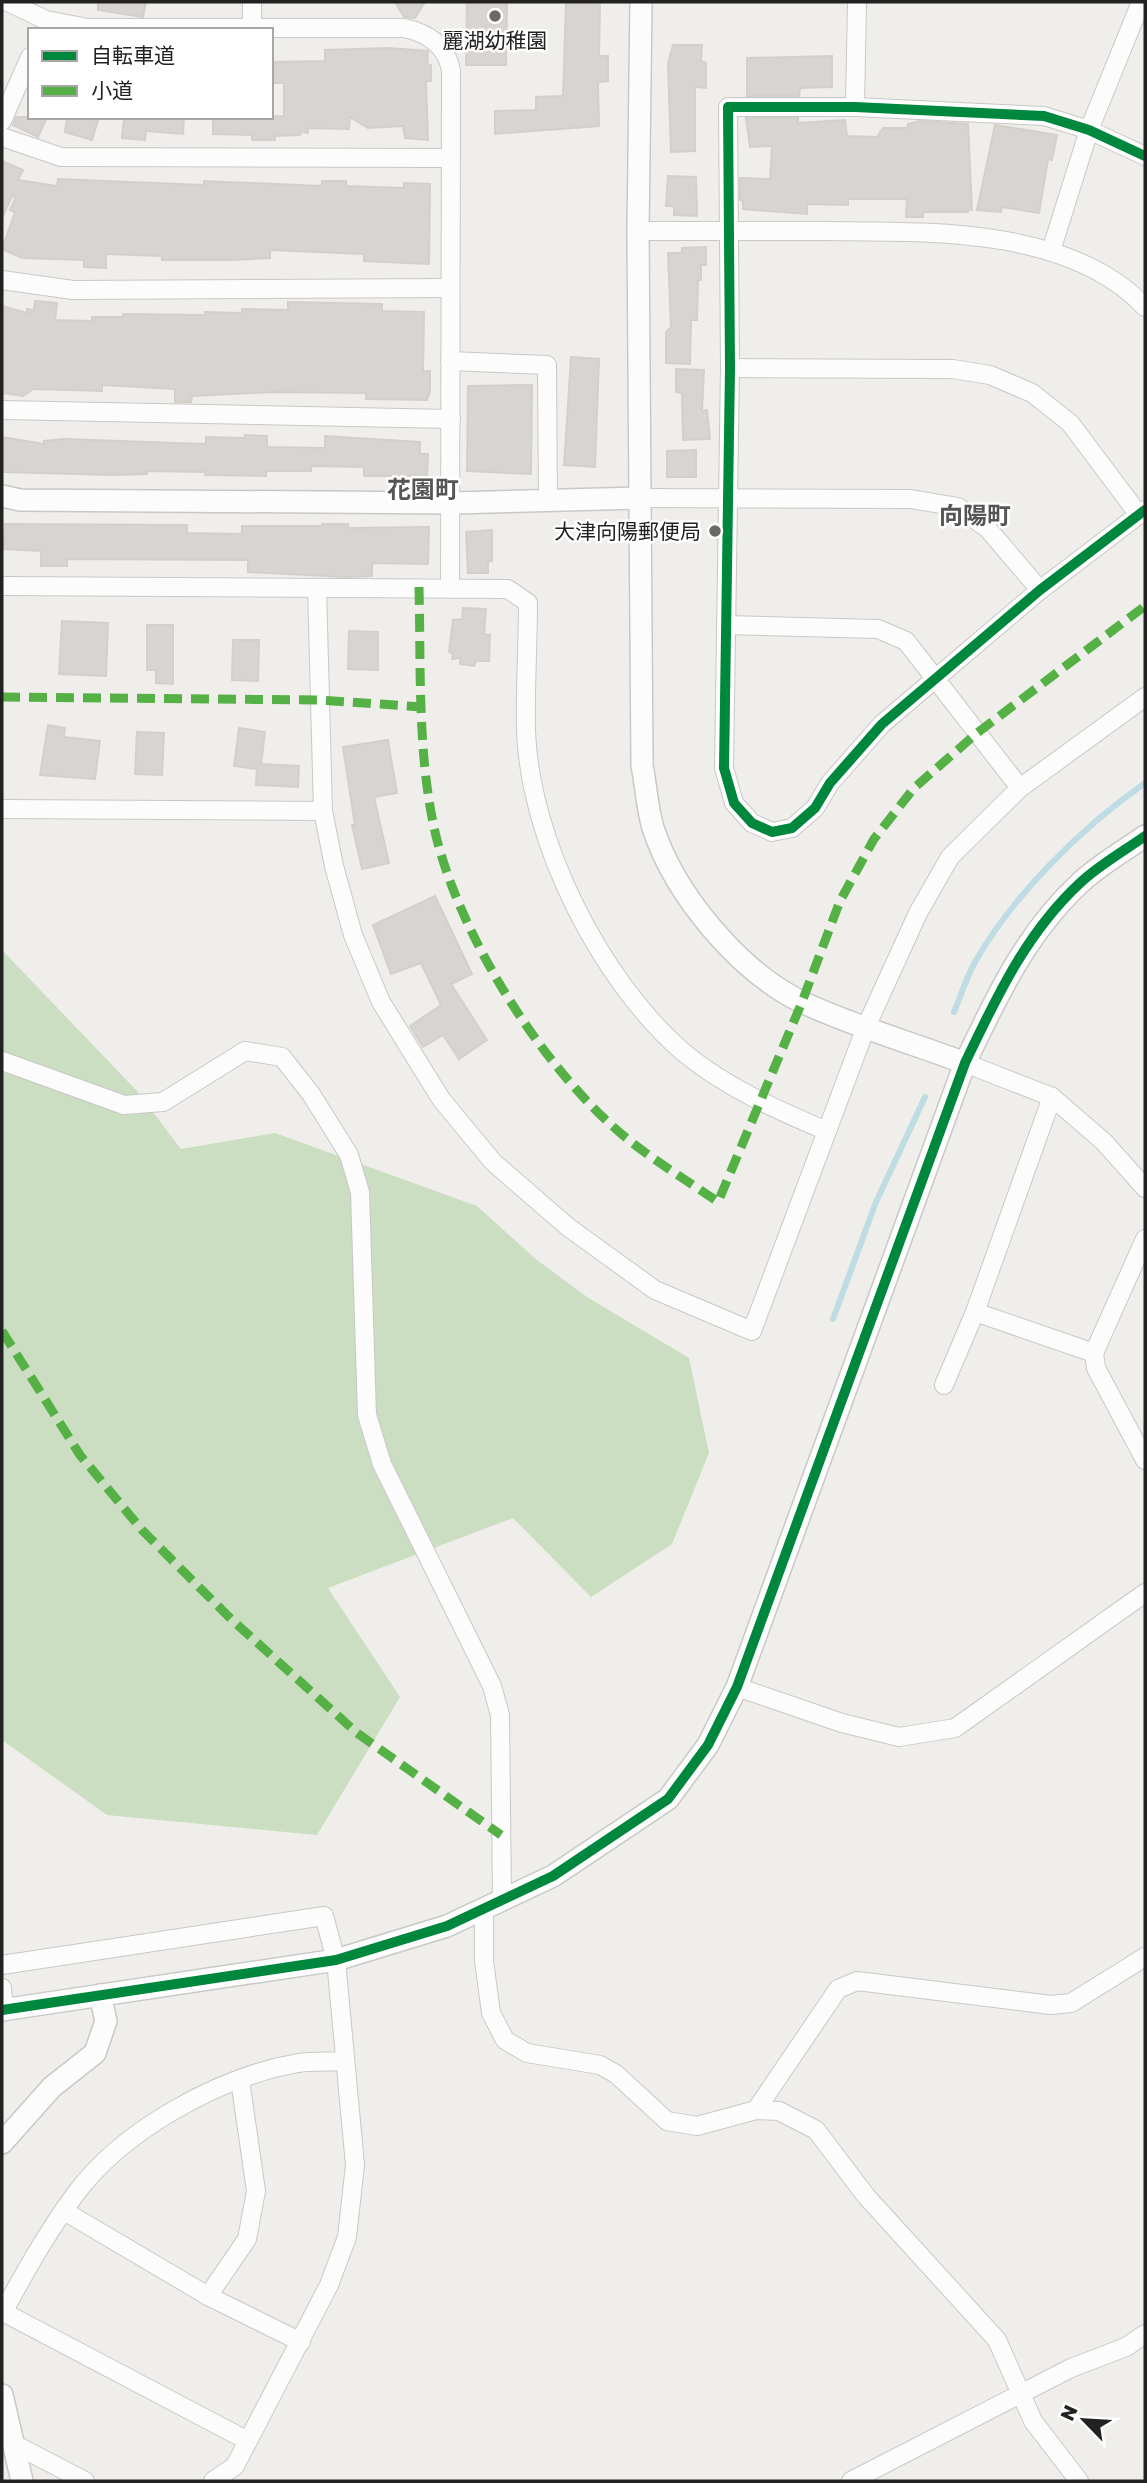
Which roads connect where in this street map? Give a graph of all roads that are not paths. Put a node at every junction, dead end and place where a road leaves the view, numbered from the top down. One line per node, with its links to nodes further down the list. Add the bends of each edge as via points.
1 (8, 2): 6 (street)
2 (252, 2): 7 (street)
3 (641, 2): 17 (street)
4 (857, 2): 10 (street)
5 (1141, 2): 8 (street)
6 (44, 25): 7 (street)
7 (252, 27): 15 (street, via 404,28 432,40 447,54 451,71)
8 (1138, 32): 12 (street)
9 (28, 62): 11 (street)
10 (855, 107): 12 (street, via 1044,116); 16 (street, via 728,107)
11 (2, 121)
12 (1089, 130): 14 (street); 18 (street)
13 (2, 137): 15 (street, via 61,157)
14 (1145, 156)
15 (450, 158): 20 (street)
16 (727, 230): 17 (street); 18 (street, via 906,232 999,240); 23 (street)
17 (638, 231): 27 (street)
18 (1051, 251): 21 (street, via 1112,280)
19 (2, 280): 20 (street, via 72,290)
20 (449, 288): 22 (street)
21 (1145, 307)
22 (450, 361): 25 (street); 29 (street, via 547,365)
23 (730, 368): 28 (street); 31 (street, via 953,369 990,375 1032,393 1070,423)
24 (2, 410): 25 (street)
25 (451, 419): 30 (street)
26 (2, 496): 30 (street, via 20,500)
27 (640, 498): 28 (street); 29 (street); 43 (street, via 642,765 653,827 676,880 706,922 745,962 802,1002)
28 (728, 499): 35 (street, via 911,499 958,507 988,529); 36 (street)
29 (548, 500): 30 (street)
30 (453, 503): 34 (street)
31 (1142, 513): 35 (street)
32 (2, 586): 33 (street)
33 (317, 588): 34 (street); 41 (street)
34 (450, 588): 47 (street, via 508,589 528,603 526,733 538,804 559,875 636,1002 684,1052 758,1101)
35 (1040, 590): 37 (street)
36 (726, 625): 37 (street, via 878,629 906,641); 37 (street, via 724,768 734,803 752,823 772,832 792,828 815,808 830,783 881,724)
37 (934, 678): 39 (street)
38 (1145, 697): 39 (street)
39 (1020, 788): 43 (street, via 950,857 918,913)
40 (2, 809): 41 (street)
41 (323, 811): 47 (street, via 358,946 381,1002 441,1099 493,1162 568,1227 655,1290 752,1331)
42 (1145, 836): 45 (street, via 1081,882 1038,929 1000,989)
43 (866, 1027): 45 (street); 47 (street)
44 (2, 1061): 56 (street, via 124,1105 143,1105 163,1102 245,1051 267,1053 282,1058 311,1094 349,1155 360,1192 367,1415 382,1464 492,1686 500,1715)
45 (965, 1063): 46 (street); 55 (street)
46 (1052, 1097): 48 (street, via 1104,1142); 50 (street)
47 (827, 1131)
48 (1145, 1188)
49 (1145, 1239): 51 (street)
50 (975, 1312): 51 (street); 52 (street)
51 (1094, 1353): 53 (street, via 1096,1368)
52 (944, 1385)
53 (1145, 1460)
54 (1145, 1593): 55 (street, via 954,1728 899,1737)
55 (737, 1687): 56 (street, via 708,1745 667,1799 553,1876)
56 (493, 1905): 58 (street, via 447,1926); 65 (street, via 484,1961 491,2013 505,2040 527,2053 600,2065 667,2121 697,2126)
57 (1145, 1957): 65 (street, via 1070,2003 1051,2005 858,1981 838,1989)
58 (336, 1960): 59 (street, via 324,1916); 61 (street); 63 (street)
59 (2, 1965)
60 (2, 1988): 62 (street)
61 (100, 1996): 62 (street); 66 (street, via 106,2021 96,2053 52,2087)
62 (3, 2010)
63 (345, 2061): 64 (street, via 298,2063); 71 (street, via 355,2165 347,2237 330,2285)
64 (240, 2080): 67 (street, via 186,2102 132,2137); 68 (street, via 256,2191 247,2239)
65 (756, 2110): 72 (street, via 779,2111 816,2130 866,2196 997,2340)
66 (2, 2143)
67 (64, 2211): 68 (street); 69 (street)
68 (208, 2296): 71 (street)
69 (2, 2313): 74 (street)
70 (1145, 2334): 72 (street)
71 (301, 2342): 74 (street)
72 (1020, 2394): 79 (street); 80 (street, via 1033,2421)
73 (2, 2395): 75 (street)
74 (248, 2441): 78 (street, via 235,2466)
75 (14, 2444): 76 (street); 77 (street)
76 (22, 2481)
77 (85, 2481)
78 (213, 2481)
79 (851, 2481)
80 (1079, 2481)

